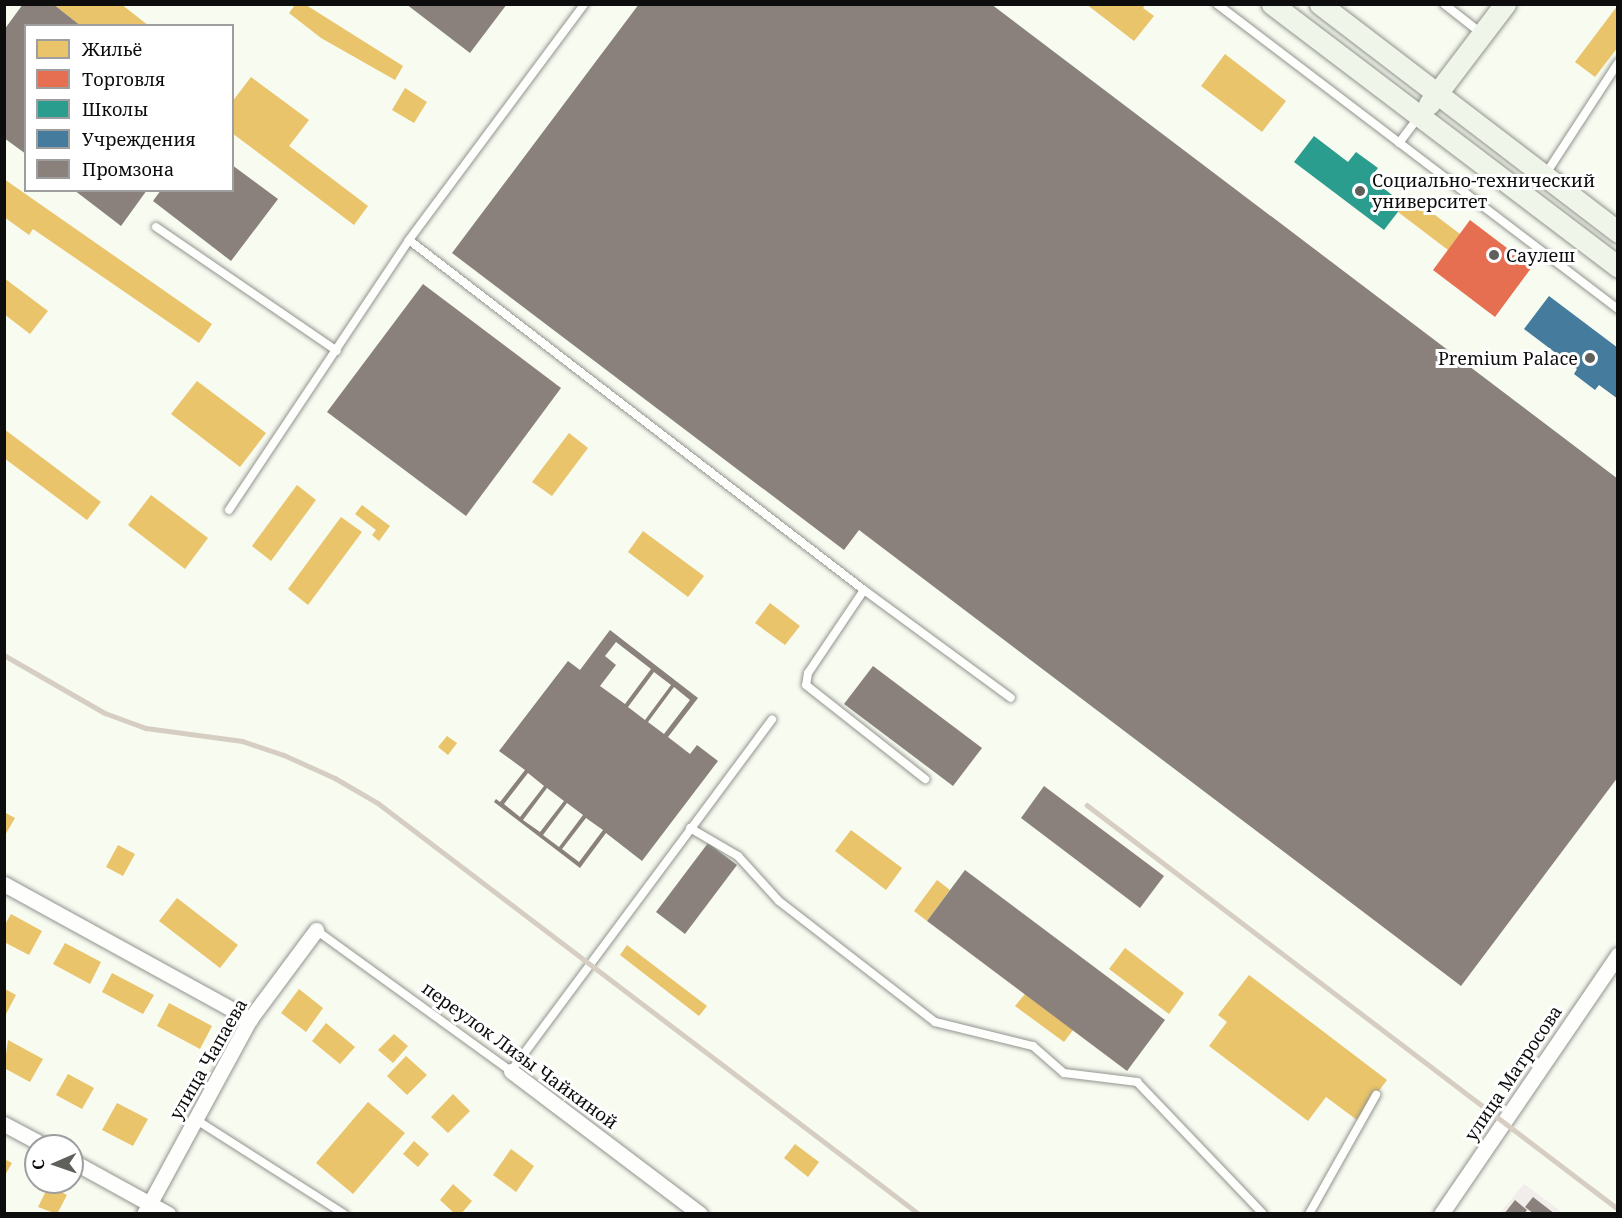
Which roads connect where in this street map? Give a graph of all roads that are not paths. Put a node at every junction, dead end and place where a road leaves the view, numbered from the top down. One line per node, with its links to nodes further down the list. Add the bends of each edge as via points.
1 (584, 4): 16 (lane)
2 (1217, 4): 7 (lane)
3 (1272, 4): 11 (street)
4 (1320, 4): 10 (street)
5 (1444, 4): 8 (lane)
6 (1505, 4): 8 (street)
7 (1229, 8): 12 (lane)
8 (1482, 34): 10 (street)
9 (1617, 63): 13 (lane)
10 (1436, 94): 11 (street); 13 (street)
11 (1419, 117): 12 (lane); 17 (street)
12 (1399, 143): 18 (lane)
13 (1544, 176): 15 (street)
14 (156, 227): 19 (lane)
15 (1617, 232)
16 (410, 240): 19 (lane); 21 (lane)
17 (1617, 267)
18 (1617, 309)
19 (337, 351): 20 (lane)
20 (228, 510)
21 (864, 590): 22 (lane); 24 (lane, via 808,673 806,685)
22 (1011, 698)
23 (772, 719): 25 (lane)
24 (925, 779)
25 (690, 828): 30 (lane); 40 (lane, via 738,856 778,901 935,1022 1032,1046 1064,1073 1137,1082 1190,1133)
26 (4, 884): 29 (street)
27 (316, 930): 29 (street, улица Чапаева); 30 (lane, переулок Лизы Чайкиной)
28 (1616, 962): 42 (street, улица Матросова)
29 (250, 1019): 32 (street, улица Чапаева)
30 (511, 1071): 39 (street, переулок Лизы Чайкиной)
31 (1376, 1095): 41 (lane)
32 (195, 1119): 36 (street, улица Чапаева); 38 (lane)
33 (4, 1124): 34 (street)
34 (24, 1135)
35 (84, 1169): 36 (street)
36 (146, 1208): 37 (street)
37 (168, 1214)
38 (344, 1214)
39 (700, 1214)
40 (1263, 1214)
41 (1309, 1214)
42 (1441, 1214)

